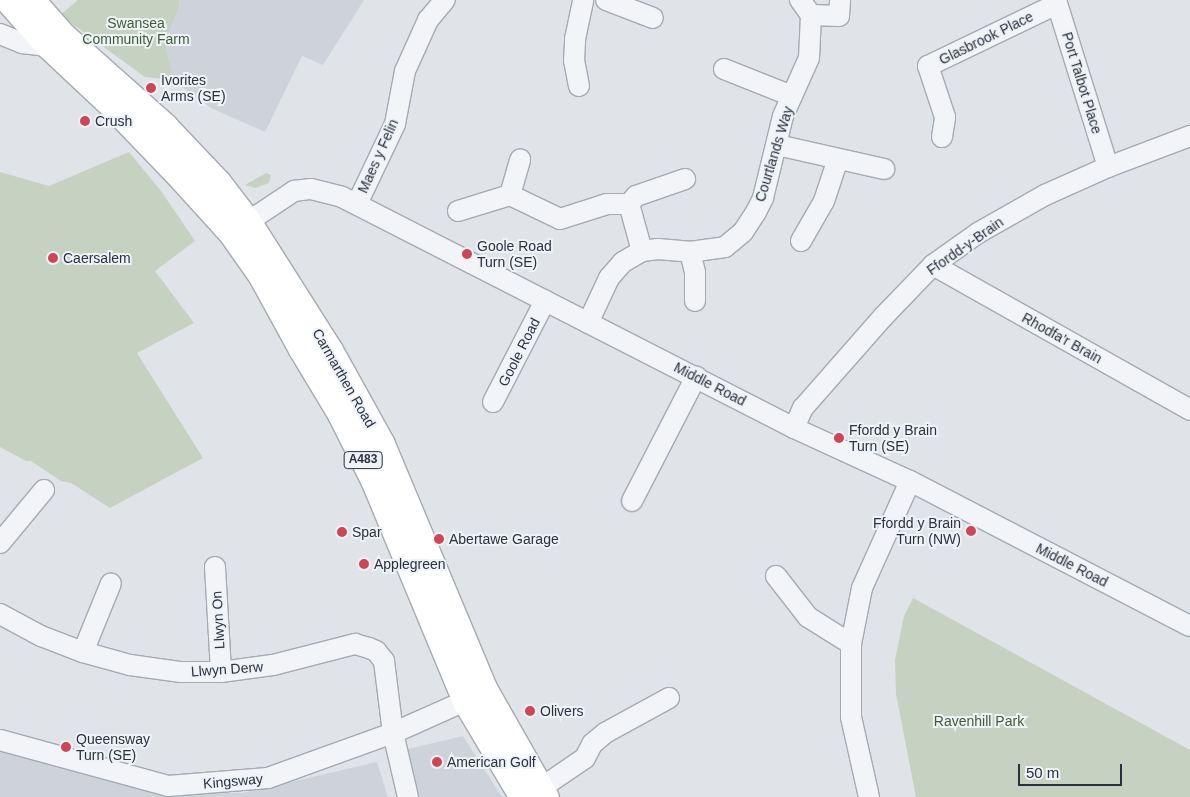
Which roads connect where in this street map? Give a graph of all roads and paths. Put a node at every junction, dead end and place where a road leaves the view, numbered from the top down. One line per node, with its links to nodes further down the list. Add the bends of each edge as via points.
1 (7, 0): 11 (main road, A483)
2 (32, 0): 11 (main road, A483)
3 (445, 0): 24 (street, Maes y Felin, via 428,20 405,71 395,124)
4 (583, 0): 13 (street, via 575,39 574,61)
5 (606, 0): 9 (street)
6 (840, 0): 8 (street, via 839,16)
7 (1056, 2): 16 (street, Glasbrook Place, via 928,66 945,117); 20 (street, Port Talbot Place)
8 (805, 7): 14 (street, Courtlands Way, via 809,58)
9 (654, 18)
10 (0, 34): 11 (street, via 22,43)
11 (56, 41): 27 (main road, Carmarthen Road / A483, via 136,130)
12 (724, 69): 14 (street)
13 (579, 86)
14 (792, 96): 17 (street, Courtlands Way, via 783,116)
15 (1190, 136): 20 (street, Ffordd-y-Brain)
16 (942, 137)
17 (778, 145): 19 (street); 30 (street, Courtlands Way, via 763,198 743,232 725,247)
18 (520, 159): 23 (street)
19 (838, 159): 21 (street); 28 (street, via 824,200)
20 (1108, 167): 31 (street, Ffordd-y-Brain, via 1017,210)
21 (884, 169)
22 (684, 179): 25 (street, via 636,196)
23 (510, 195): 25 (street, via 560,219 607,204); 26 (street)
24 (357, 204): 27 (street, Middle Road, via 328,192 294,191); 32 (street, Middle Road)
25 (629, 204): 29 (street)
26 (458, 211)
27 (240, 227): 51 (main road, Carmarthen Road / A483, via 330,350 382,444)
28 (801, 241)
29 (642, 251): 30 (street, Courtlands Way); 34 (street, Courtlands Way, via 623,262 609,278)
30 (690, 252): 33 (street, via 695,272)
31 (933, 265): 37 (street, Rhodfa'r Brain); 38 (street, Ffordd-y-Brain, via 882,317 803,408)
32 (545, 301): 34 (street, Middle Road); 36 (street, Goole Road)
33 (695, 301)
34 (588, 323): 35 (street, Middle Road)
35 (696, 377): 38 (street, Middle Road); 41 (street)
36 (493, 402)
37 (1190, 410)
38 (794, 428): 39 (street, Middle Road)
39 (910, 481): 47 (street, Middle Road); 48 (street, via 862,588)
40 (44, 490): 42 (street)
41 (632, 501)
42 (0, 543)
43 (215, 567): 50 (street, Llwyn On)
44 (776, 576): 48 (street, via 808,616)
45 (110, 583): 49 (street)
46 (0, 614): 49 (street, Llwyn Derw, via 41,636)
47 (1190, 626)
48 (851, 644): 57 (street, via 851,717)
49 (83, 652): 50 (street, Llwyn Derw, via 130,665 180,672)
50 (221, 672): 53 (street, Llwyn Derw, via 273,665 355,644 368,648 376,651 384,661)
51 (474, 694): 53 (street, Kingsway); 55 (main road, Carmarthen Road / A483)
52 (669, 698): 55 (street, via 604,733 592,744 585,758)
53 (393, 732): 54 (street, Kingsway, via 268,778 168,786); 56 (street, Llwyn Derw)
54 (0, 740)
55 (536, 794)
56 (408, 797)
57 (869, 797)

